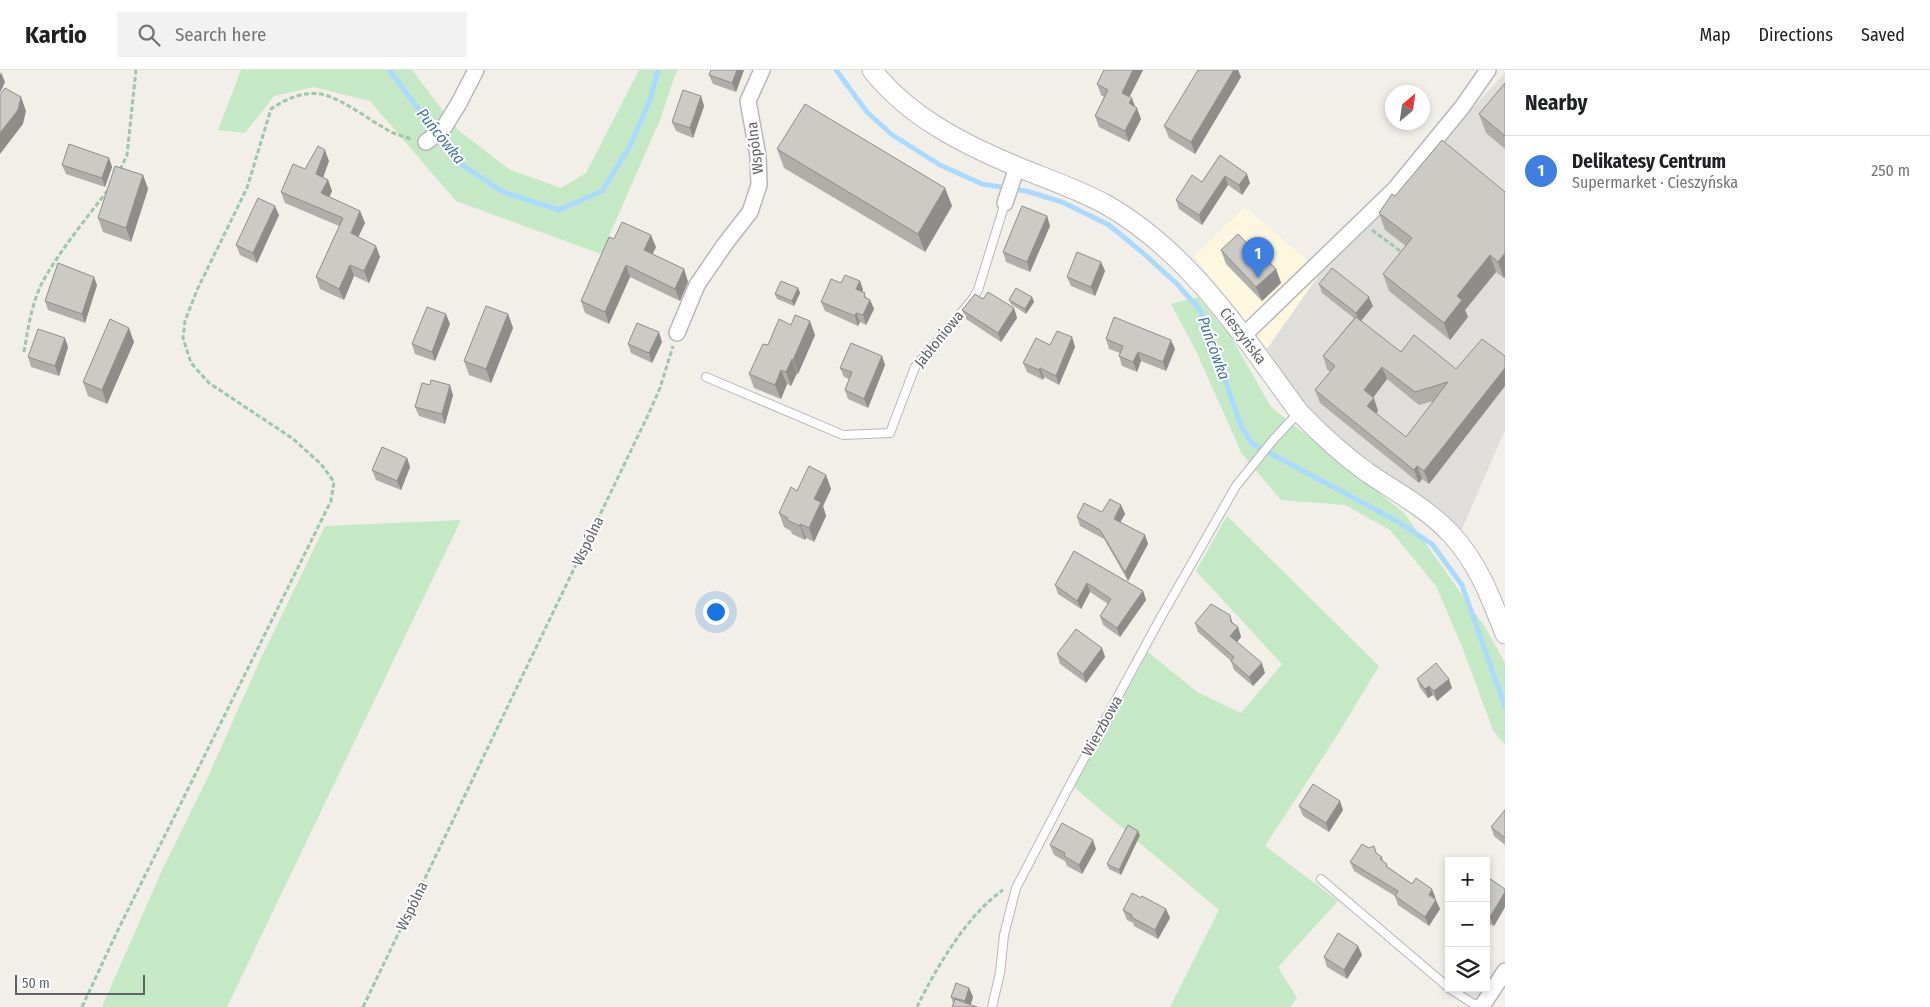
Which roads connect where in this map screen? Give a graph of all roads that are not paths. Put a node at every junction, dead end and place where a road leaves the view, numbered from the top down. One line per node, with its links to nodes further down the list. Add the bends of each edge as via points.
1 (476, 70): 5 (street, via 443,129)
2 (762, 70): 8 (street, Wspólna, via 748,101 758,156 759,185 750,212 697,286)
3 (872, 70): 6 (street, Cieszyńska, via 915,114)
4 (1488, 70): 9 (street, via 1395,189)
5 (426, 142)
6 (1015, 174): 7 (street); 9 (street, Cieszyńska, via 1065,186 1105,204 1158,239 1201,282)
7 (1005, 203): 10 (lane, Jabłoniowa, via 978,290 915,367 890,433 843,435)
8 (677, 333)
9 (1243, 336): 11 (street, Cieszyńska)
10 (706, 377)
11 (1299, 412): 12 (street, Cieszyńska, via 1339,451 1438,521 1451,534 1487,587); 18 (lane, Wierzbowa, via 1236,486 1161,617 1016,888)
12 (1505, 634)
13 (1321, 879): 15 (lane)
14 (1505, 971): 17 (street)
15 (1445, 985)
16 (1455, 992): 17 (lane, via 1472,1003)
17 (1487, 1003)
18 (992, 1007)

